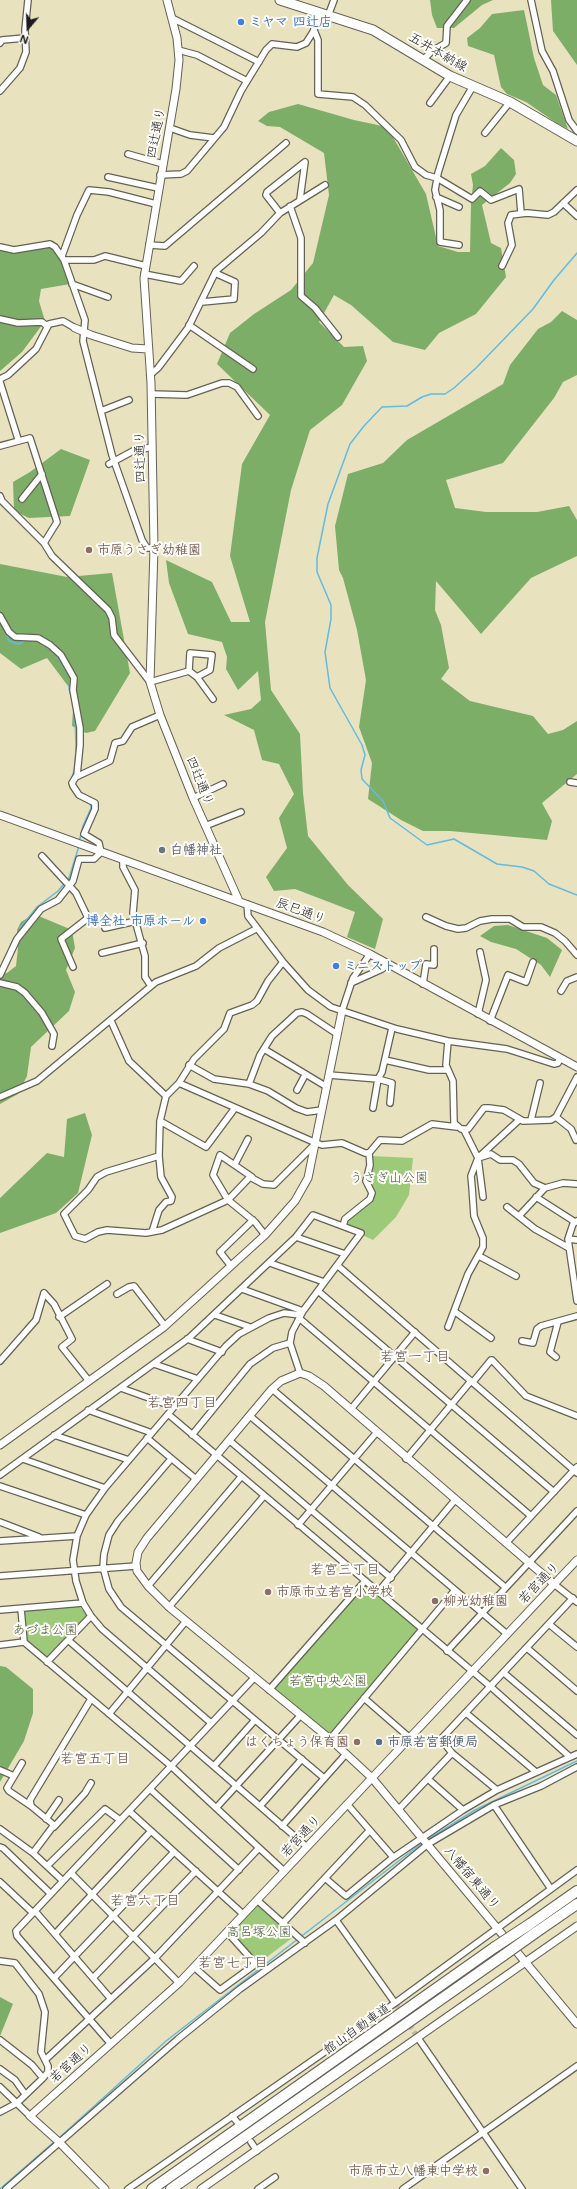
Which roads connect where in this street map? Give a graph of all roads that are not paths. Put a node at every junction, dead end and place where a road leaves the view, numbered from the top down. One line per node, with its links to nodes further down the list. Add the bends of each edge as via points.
1 (28, 0): 10 (street)
2 (167, 0): 8 (street, 四辻通り)
3 (280, 0): 7 (main road, 五井本納線)
4 (334, 0): 7 (street)
5 (467, 0): 13 (street, via 447,26 446,43)
6 (531, 0): 22 (street, via 542,51 553,71 569,120)
7 (324, 15): 9 (street); 13 (main road, 五井本納線, via 373,30)
8 (172, 18): 12 (street, 四辻通り); 14 (street)
9 (314, 30): 14 (street, via 306,43 297,47 272,44); 31 (street, via 318,40 318,94 354,98 365,105 401,140 415,167 426,175)
10 (25, 38): 11 (street); 18 (street, via 26,52 20,68)
11 (1, 40)
12 (178, 50): 16 (street, via 197,55); 21 (street, 四辻通り)
13 (424, 59): 15 (main road, 五井本納線)
14 (259, 62): 16 (street)
15 (450, 76): 17 (main road, 五井本納線); 20 (street)
16 (247, 81): 24 (street, via 224,127)
17 (473, 86): 19 (main road, 五井本納線); 31 (street, via 456,115)
18 (0, 91)
19 (510, 102): 23 (street); 25 (main road, 五井本納線)
20 (430, 103)
21 (170, 128): 24 (street, via 190,136); 28 (street, 四辻通り)
22 (577, 131)
23 (485, 133)
24 (214, 138): 29 (street, via 187,171 181,174)
25 (577, 141)
26 (286, 143): 44 (street, via 165,246)
27 (128, 154): 28 (street)
28 (163, 164): 29 (street, 四辻通り)
29 (160, 175): 33 (street, 四辻通り)
30 (108, 177): 33 (street)
31 (437, 178): 35 (street); 42 (street, via 472,198 480,191 491,200 519,189)
32 (325, 185): 36 (street)
33 (158, 188): 38 (street, 四辻通り)
34 (577, 190): 37 (street)
35 (436, 197): 40 (street); 45 (street, via 440,210 440,242)
36 (300, 199): 39 (street); 41 (street, via 305,162 267,192 266,195)
37 (563, 203): 42 (street, via 548,215); 43 (street)
38 (156, 204): 44 (street, 四辻通り); 47 (street, via 109,192 89,190 77,215)
39 (290, 206): 41 (street); 61 (street, via 301,238 301,296 315,308)
40 (459, 207)
41 (280, 213): 51 (street)
42 (521, 213): 50 (street, via 509,217 512,244)
43 (577, 216)
44 (148, 244): 48 (street, 四辻通り)
45 (458, 245)
46 (0, 247): 47 (street, via 14,250 50,244)
47 (63, 258): 48 (street, via 94,260 105,256); 53 (street)
48 (146, 266): 52 (street, 四辻通り)
49 (194, 266): 52 (street, via 181,281)
50 (502, 266)
51 (215, 273): 55 (street); 55 (street, via 235,282 234,299)
52 (144, 274): 62 (street, 四辻通り)
53 (72, 284): 54 (street); 60 (street, via 85,320)
54 (108, 297)
55 (202, 302): 57 (street)
56 (0, 319): 58 (street, via 18,323 42,322)
57 (189, 325): 63 (street); 64 (street, via 158,368)
58 (46, 326): 59 (street, via 58,321); 65 (street, via 45,334 36,349 8,375)
59 (75, 328): 60 (street)
60 (84, 332): 62 (street, via 136,349); 69 (street, via 83,341 89,369)
61 (338, 337)
62 (148, 349): 64 (street, 四辻通り)
63 (253, 369)
64 (150, 375): 67 (street, 四辻通り)
65 (0, 379)
66 (0, 382): 71 (street)
67 (151, 394): 70 (street, via 187,395 222,383 230,383 237,387); 73 (street, 四辻通り)
68 (128, 400): 69 (street)
69 (101, 411): 74 (street)
70 (258, 416)
71 (18, 440): 72 (street); 75 (street, via 30,438)
72 (0, 446)
73 (152, 446): 74 (street, via 133,451); 79 (street, 四辻通り)
74 (111, 462): 79 (street, via 142,540 147,548)
75 (42, 474): 77 (street); 78 (street, via 57,522)
76 (0, 496): 78 (street)
77 (22, 499)
78 (44, 543): 83 (street, via 52,556 108,610 112,618 114,635)
79 (154, 548): 83 (street, 四辻通り)
80 (0, 616): 86 (street, via 15,637 38,638 50,645 61,655 74,678 73,690 80,728)
81 (189, 671): 82 (street); 82 (street, via 190,652 212,654 210,670); 83 (street)
82 (197, 677): 84 (street)
83 (150, 682): 85 (street, 四辻通り)
84 (213, 699)
85 (160, 715): 86 (street, via 132,727 123,741 115,743 110,761); 90 (street, 四辻通り)
86 (76, 777): 94 (street, via 72,782 75,791 95,803 95,809 84,834 99,843)
87 (570, 782): 88 (street)
88 (577, 783)
89 (223, 784): 90 (street)
90 (193, 798): 93 (street, 四辻通り)
91 (240, 812): 93 (street)
92 (0, 815): 94 (street, 辰巳通り)
93 (205, 826): 98 (street, 四辻通り)
94 (101, 852): 96 (street, 辰巳通り); 97 (street, via 94,859 79,859)
95 (42, 856): 97 (street)
96 (123, 860): 98 (street, 辰巳通り); 101 (street, via 123,867 135,890 133,913)
97 (70, 886): 113 (street, via 88,918 60,939); 114 (street, via 58,900 41,909 17,939)
98 (239, 901): 99 (street, 辰巳通り)
99 (247, 904): 103 (street, via 248,916); 108 (street, 辰巳通り, via 323,932)
100 (426, 916): 109 (street, via 458,929 492,919 510,919 523,927 541,927 555,933)
101 (136, 921): 102 (street); 104 (street)
102 (105, 928)
103 (256, 929): 110 (street); 119 (street, via 219,948 196,966)
104 (143, 943): 107 (street); 119 (street, via 145,977)
105 (434, 949): 118 (street, via 434,965 426,964)
106 (480, 952): 122 (street, via 486,980)
107 (102, 954)
108 (370, 954): 112 (street, 辰巳通り); 117 (street)
109 (577, 955)
110 (282, 962): 121 (street, via 308,990 331,1007); 132 (street, via 257,1001 230,1013 224,1029)
111 (533, 962): 124 (street, via 526,982 508,975)
112 (387, 965): 117 (street, via 382,970); 118 (street, 辰巳通り)
113 (73, 967)
114 (0, 976)
115 (577, 978): 120 (street, via 567,981)
116 (0, 983): 128 (street, via 25,993 42,1013 54,1034)
117 (351, 983): 121 (street)
118 (423, 984): 122 (street, 辰巳通り)
119 (151, 986): 123 (street)
120 (561, 991)
121 (342, 1011): 125 (street); 126 (street)
122 (478, 1014): 124 (street, 辰巳通り)
123 (111, 1021): 144 (street, via 129,1061); 145 (street, via 37,1081)
124 (490, 1021): 130 (street, 辰巳通り)
125 (392, 1028): 127 (street); 131 (street)
126 (337, 1034): 129 (street, via 302,1012 297,1013 272,1036); 136 (street)
127 (448, 1041): 130 (street, via 507,1049 554,1064 558,1063); 134 (street)
128 (52, 1046)
129 (264, 1049): 135 (street); 141 (street)
130 (560, 1058): 133 (street, 辰巳通り)
131 (385, 1060): 134 (street, via 429,1070); 138 (street)
132 (189, 1065): 139 (street); 141 (street, via 214,1079)
133 (577, 1067)
134 (448, 1070): 154 (street, via 453,1080 453,1114)
135 (305, 1074): 142 (street); 143 (street)
136 (329, 1075): 138 (street); 142 (street)
137 (577, 1077): 150 (street)
138 (378, 1079): 146 (street, via 392,1084); 148 (street)
139 (180, 1083): 144 (street); 147 (street)
140 (540, 1083): 152 (street)
141 (249, 1084): 149 (street, via 307,1112)
142 (327, 1087): 149 (street)
143 (297, 1090)
144 (166, 1096): 153 (street)
145 (0, 1097)
146 (390, 1103)
147 (235, 1108): 153 (street, via 206,1147); 158 (street)
148 (373, 1108)
149 (322, 1110): 158 (street)
150 (556, 1117): 152 (street, via 551,1120); 157 (street, via 571,1129)
151 (519, 1120): 152 (street); 155 (street, via 504,1110 484,1108 468,1129); 161 (street)
152 (531, 1120)
153 (160, 1121): 160 (street)
154 (457, 1127): 155 (street); 159 (street, via 432,1124 402,1141 386,1139 377,1142)
155 (464, 1130): 161 (street)
156 (248, 1139): 162 (street)
157 (576, 1140)
158 (316, 1143): 159 (street, via 342,1143 365,1153); 163 (street, via 308,1154 274,1185 263,1184); 175 (street, via 308,1178 301,1194)
159 (369, 1152): 173 (street, via 370,1165 366,1181 372,1192 370,1199 345,1219)
160 (159, 1156): 174 (street, via 161,1177 172,1197 171,1201 166,1202 159,1210); 174 (street, via 99,1176 64,1214 79,1238 85,1239 107,1230)
161 (478, 1158): 165 (street, via 491,1154 500,1160 513,1160 534,1183); 166 (street); 181 (street, via 471,1176 474,1216 483,1238)
162 (235, 1164): 163 (street); 168 (street, via 220,1155 213,1174)
163 (252, 1177): 168 (street, via 247,1178)
164 (577, 1184): 165 (street, via 563,1183)
165 (545, 1188): 167 (street)
166 (483, 1197)
167 (536, 1197): 170 (street); 172 (street)
168 (228, 1200): 171 (street); 174 (street, via 162,1230)
169 (507, 1207): 170 (street)
170 (519, 1216): 179 (street, via 535,1229)
171 (253, 1220): 175 (street); 184 (street, via 220,1252)
172 (576, 1221): 177 (street)
173 (343, 1226): 176 (street, via 313,1215); 180 (street, via 361,1233)
174 (152, 1232)
175 (265, 1235): 184 (street)
176 (296, 1237): 180 (street); 182 (street)
177 (568, 1238): 178 (street); 179 (street)
178 (577, 1240)
179 (569, 1248): 191 (street)
180 (345, 1254): 183 (street)
181 (479, 1256): 185 (street); 192 (street, via 470,1270)
182 (270, 1262): 186 (street); 188 (street)
183 (337, 1265): 186 (street); 201 (street)
184 (231, 1266): 198 (street)
185 (516, 1276)
186 (324, 1282): 189 (street)
187 (107, 1284): 196 (street)
188 (242, 1289): 193 (street); 194 (street)
189 (318, 1291): 194 (street); 207 (street)
190 (117, 1294): 198 (street, via 134,1286)
191 (577, 1301)
192 (454, 1311): 200 (street); 202 (street)
193 (215, 1315): 199 (street); 203 (street)
194 (301, 1315): 199 (street, via 284,1313); 205 (street, via 292,1332); 214 (street)
195 (577, 1316): 197 (street)
196 (59, 1317): 209 (street, via 54,1304 44,1293 36,1320); 213 (street, via 72,1339 62,1347)
197 (558, 1322): 204 (street, via 537,1329 533,1343); 208 (street, via 550,1352)
198 (165, 1326): 213 (street)
199 (250, 1327): 206 (street, via 239,1334)
200 (448, 1327)
201 (415, 1332): 207 (street); 215 (street)
202 (491, 1338)
203 (188, 1339): 206 (street); 210 (street)
204 (522, 1341)
205 (290, 1343): 211 (street); 229 (street, via 258,1356)
206 (222, 1352): 212 (street)
207 (395, 1356): 214 (street); 218 (street)
208 (556, 1357)
209 (0, 1361)
210 (154, 1364): 212 (street); 216 (street)
211 (300, 1373): 217 (street, via 281,1381); 220 (street, via 324,1386)
212 (198, 1379): 219 (street)
213 (89, 1381): 232 (street)
214 (374, 1382): 220 (street); 225 (street)
215 (472, 1382): 218 (street); 224 (street, via 492,1360 526,1396); 239 (street)
216 (121, 1388): 219 (street); 221 (street)
217 (272, 1389): 223 (street); 236 (street)
218 (451, 1404): 225 (street); 246 (street)
219 (174, 1407): 222 (street)
220 (351, 1409): 226 (street)
221 (88, 1410): 227 (street); 228 (street)
222 (168, 1414): 227 (street); 229 (street)
223 (250, 1416): 231 (street); 243 (street)
224 (577, 1416)
225 (430, 1430): 237 (street); 252 (street)
226 (377, 1432): 236 (street); 237 (street)
227 (152, 1433): 230 (street)
228 (54, 1435): 234 (street); 238 (street)
229 (192, 1435): 233 (street)
230 (147, 1438): 235 (street); 238 (street)
231 (230, 1441): 233 (street); 249 (street)
232 (0, 1445)
233 (216, 1456): 241 (street); 242 (street)
234 (23, 1459): 240 (street); 245 (street)
235 (171, 1459): 242 (street); 264 (street, via 109,1535)
236 (354, 1459): 243 (street); 255 (street)
237 (406, 1459): 248 (street)
238 (129, 1460): 245 (street)
239 (576, 1470): 246 (street)
240 (0, 1475)
241 (241, 1477): 247 (street); 270 (street)
242 (196, 1479): 263 (street, via 146,1538 138,1552)
243 (332, 1485): 249 (street); 260 (street)
244 (0, 1486): 251 (street)
245 (105, 1488): 251 (street)
246 (554, 1492): 252 (street)
247 (264, 1496): 254 (street); 276 (street)
248 (455, 1500): 255 (street); 259 (street)
249 (311, 1510): 254 (street); 267 (street)
250 (577, 1511): 262 (street)
251 (86, 1516): 256 (street)
252 (531, 1516): 259 (street)
253 (0, 1522): 257 (street)
254 (298, 1525): 268 (street)
255 (433, 1527): 260 (street); 271 (street)
256 (76, 1536): 257 (street); 265 (street)
257 (42, 1538): 258 (street)
258 (0, 1541)
259 (506, 1543): 262 (street)
260 (412, 1553): 267 (street); 272 (street)
261 (577, 1560): 269 (street, 若宮通り)
262 (528, 1562): 269 (street); 271 (street)
263 (136, 1566): 264 (street); 270 (street)
264 (103, 1567): 265 (street); 288 (street, via 109,1588 120,1607)
265 (74, 1570): 266 (street); 275 (street)
266 (0, 1576)
267 (390, 1578): 273 (street)
268 (365, 1581): 273 (street); 298 (street)
269 (554, 1584): 274 (street); 284 (street, 若宮通り)
270 (148, 1586): 276 (street)
271 (504, 1587): 279 (street)
272 (455, 1590): 279 (street); 283 (street)
273 (378, 1592): 283 (street)
274 (575, 1600): 282 (street)
275 (83, 1604): 277 (street); 280 (street)
276 (169, 1607): 281 (street)
277 (21, 1609): 278 (street); 286 (street)
278 (0, 1610)
279 (482, 1612): 284 (street); 291 (street)
280 (91, 1616): 285 (street); 293 (street)
281 (186, 1621): 288 (street); 296 (street)
282 (549, 1624): 289 (street); 290 (street)
283 (422, 1629): 291 (street); 301 (street)
284 (507, 1634): 294 (street, 若宮通り)
285 (68, 1640): 292 (street); 299 (street)
286 (24, 1642): 287 (street); 292 (street)
287 (0, 1644)
288 (166, 1645): 293 (street); 303 (street)
289 (577, 1647)
290 (527, 1648): 295 (street); 300 (street)
291 (447, 1651): 294 (street)
292 (47, 1662): 302 (street)
293 (146, 1669): 299 (street); 308 (street)
294 (473, 1672): 297 (street); 310 (street, 若宮通り)
295 (504, 1673): 297 (street); 309 (street)
296 (254, 1678): 298 (street); 303 (street)
297 (491, 1687): 304 (street); 317 (street)
298 (269, 1690): 306 (street)
299 (127, 1691): 305 (street); 313 (street)
300 (577, 1691)
301 (364, 1698): 310 (street); 312 (street)
302 (91, 1699): 305 (street); 336 (street, via 30,1800)
303 (232, 1701): 307 (street); 308 (street)
304 (466, 1713): 314 (street, via 441,1739); 324 (street)
305 (108, 1714): 320 (street)
306 (300, 1716): 311 (street); 312 (street)
307 (255, 1720): 311 (street); 321 (street)
308 (211, 1723): 313 (street)
309 (577, 1735)
310 (410, 1738): 327 (street, 若宮通り)
311 (278, 1739): 318 (street); 330 (street)
312 (330, 1739): 315 (street)
313 (190, 1746): 320 (street); 321 (street)
314 (452, 1753): 328 (street); 332 (street)
315 (346, 1754): 326 (street); 327 (street)
316 (577, 1754): 317 (street)
317 (570, 1756): 324 (street)
318 (302, 1759): 326 (street); 337 (street)
319 (22, 1763): 325 (street)
320 (171, 1766): 331 (street); 338 (street)
321 (214, 1766): 330 (street)
322 (577, 1767): 335 (street, via 541,1786)
323 (0, 1770): 325 (street)
324 (536, 1772): 332 (street)
325 (14, 1776): 336 (street, via 8,1785 9,1791)
326 (324, 1778): 344 (street)
327 (372, 1778): 334 (street, 若宮通り); 339 (street)
328 (428, 1779): 339 (street); 340 (street)
329 (91, 1783): 345 (street)
330 (236, 1785): 337 (street); 338 (street)
331 (150, 1789): 341 (street); 358 (street)
332 (497, 1790): 340 (street)
333 (59, 1800): 342 (street)
334 (347, 1804): 347 (street); 352 (street, 若宮通り)
335 (494, 1805): 350 (street); 366 (street)
336 (31, 1806): 342 (street)
337 (260, 1806): 344 (street)
338 (216, 1808): 353 (street)
339 (399, 1809): 349 (street)
340 (463, 1810): 349 (street)
341 (129, 1811): 343 (street); 348 (street)
342 (46, 1819): 345 (street)
343 (120, 1820): 357 (street, via 105,1809); 362 (street)
344 (282, 1826): 352 (street)
345 (54, 1827): 355 (street)
346 (0, 1829): 355 (street)
347 (370, 1830): 356 (street); 363 (street)
348 (151, 1831): 354 (street); 370 (street)
349 (422, 1837): 350 (street, 八幡宿東通り); 356 (street)
350 (428, 1844): 376 (street); 379 (street, 八幡宿東通り)
351 (0, 1847): 369 (street)
352 (307, 1847): 361 (street, 若宮通り)
353 (259, 1848): 358 (street); 361 (street)
354 (174, 1852): 360 (street); 375 (street)
355 (33, 1853): 357 (street)
356 (393, 1858): 363 (street, via 346,1896)
357 (47, 1866): 364 (street)
358 (239, 1870): 368 (street)
359 (577, 1870): 366 (street)
360 (196, 1871): 368 (street); 383 (street)
361 (284, 1871): 371 (street, 若宮通り)
362 (71, 1873): 364 (street); 370 (street)
363 (325, 1878): 377 (street)
364 (63, 1881): 369 (street)
365 (0, 1882): 373 (street)
366 (551, 1889): 379 (street)
367 (577, 1891): 380 (highway, 館山自動車道)
368 (219, 1892): 374 (street); 386 (street)
369 (51, 1894): 373 (street)
370 (92, 1895): 375 (street); 382 (street)
371 (257, 1900): 374 (street, 若宮通り); 377 (street)
372 (577, 1904): 380 (highway, 館山自動車道)
373 (34, 1912): 382 (street); 390 (street, via 16,1931)
374 (243, 1914): 381 (street, 若宮通り)
375 (113, 1916): 383 (street); 385 (street)
376 (336, 1920): 384 (street); 394 (street)
377 (283, 1923): 384 (street)
378 (577, 1926): 388 (street)
379 (498, 1927): 388 (street, 八幡宿東通り); 394 (street)
380 (533, 1929): 419 (highway, 館山自動車道, bridge, via 495,1947); 420 (highway, 館山自動車道, bridge, via 504,1955)
381 (227, 1932): 389 (street, 若宮通り); 389 (street, via 254,1962 253,1966 220,1990)
382 (55, 1934): 385 (street)
383 (133, 1936): 386 (street); 391 (street)
384 (305, 1943): 412 (street, via 240,1989 178,2039)
385 (74, 1957): 390 (street); 391 (street)
386 (155, 1958): 392 (street); 393 (street)
387 (0, 1961): 400 (street, via 15,1963 39,1994 45,2012 41,2052)
388 (527, 1961): 396 (street); 397 (street)
389 (194, 1967): 392 (street, 若宮通り)
390 (54, 1978): 395 (street)
391 (93, 1978): 393 (street)
392 (179, 1983): 399 (street, 若宮通り)
393 (111, 1999): 395 (street)
394 (395, 2003): 409 (street)
395 (89, 2020): 399 (street); 400 (street)
396 (577, 2024)
397 (418, 2038): 411 (street); 414 (street)
398 (0, 2040): 403 (street)
399 (111, 2044): 408 (street, 若宮通り)
400 (45, 2060): 403 (street, via 48,2072)
401 (577, 2066): 411 (street)
402 (0, 2068): 405 (street)
403 (44, 2078): 405 (street)
404 (0, 2087): 406 (street)
405 (25, 2094): 406 (street)
406 (17, 2103): 407 (street); 408 (street)
407 (0, 2112)
408 (30, 2116): 412 (street)
409 (232, 2116): 410 (street); 418 (street)
410 (238, 2123)
411 (482, 2132): 423 (street); 424 (street)
412 (59, 2142): 416 (street); 417 (street)
413 (251, 2142): 414 (street)
414 (257, 2151): 421 (street)
415 (275, 2177): 422 (street)
416 (6, 2189)
417 (105, 2189)
418 (128, 2189)
419 (152, 2189)
420 (171, 2189)
421 (201, 2189)
422 (258, 2189)
423 (403, 2189)
424 (522, 2189)

